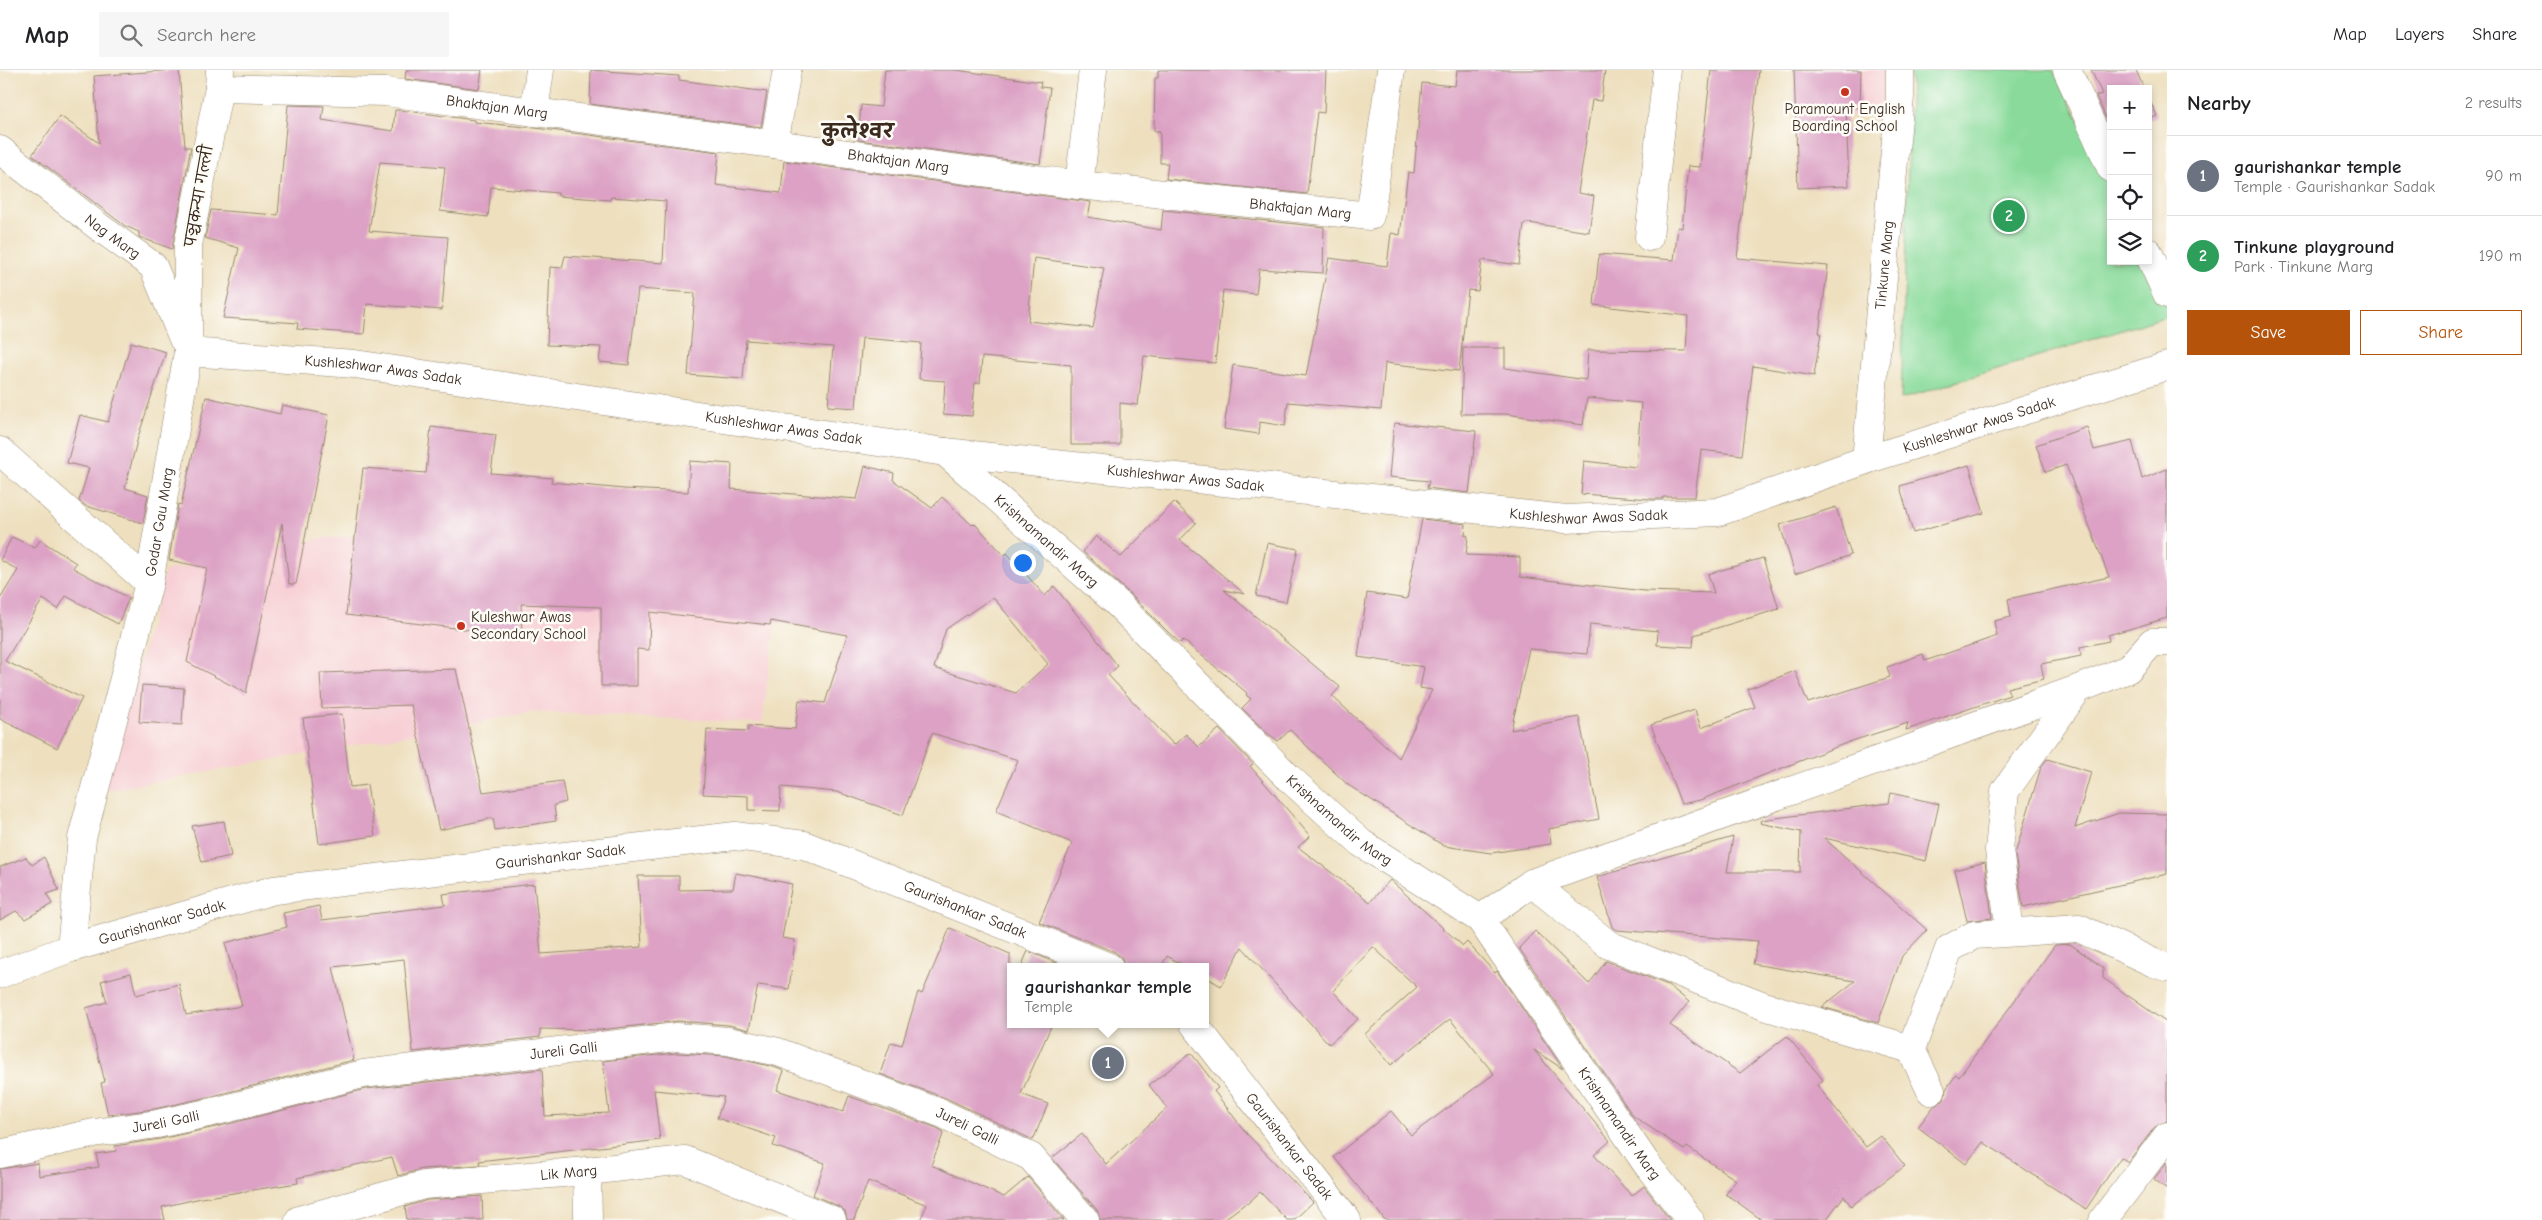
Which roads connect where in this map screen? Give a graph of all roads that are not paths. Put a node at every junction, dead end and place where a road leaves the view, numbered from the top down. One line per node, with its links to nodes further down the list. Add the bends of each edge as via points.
1 (540, 70): 9 (street)
2 (787, 70): 10 (street)
3 (1093, 70): 13 (street)
4 (1391, 70): 13 (street, Bhaktajan Marg, via 1370,216)
5 (1667, 70): 14 (street)
6 (1900, 70): 21 (street, Tinkune Marg)
7 (2067, 70): 12 (street)
8 (219, 79): 9 (street, Bhaktajan Marg, via 386,92); 17 (street, पञ्चकन्या गल्ली, via 188,245)
9 (534, 112): 10 (street, Bhaktajan Marg)
10 (774, 144): 13 (street, Bhaktajan Marg)
11 (0, 150): 17 (street, Nag Marg, via 153,266)
12 (2107, 159)
13 (1079, 185)
14 (1648, 236)
15 (2152, 261): 16 (street)
16 (2167, 294)
17 (188, 352): 20 (street, Kushleshwar Awas Sadak, via 355,364); 22 (street, Godar Gau Marg)
18 (2167, 366): 21 (street, Kushleshwar Awas Sadak)
19 (0, 451): 22 (street, Godar Gau Marg)
20 (945, 452): 21 (street, Kushleshwar Awas Sadak, via 1566,519 1718,512); 26 (street, Krishnamandir Marg, via 1116,602 1289,778 1361,843)
21 (1866, 460)
22 (149, 583): 28 (street, via 82,838)
23 (2167, 642): 24 (street, via 2152,642 2128,669)
24 (2078, 689): 25 (street); 27 (street, via 2005,791 1999,850)
25 (1532, 883): 26 (street); 33 (street, via 1609,945 1764,1006)
26 (1480, 919): 43 (street, Krishnamandir Marg, via 1646,1163)
27 (2010, 931): 30 (street, via 2079,928); 33 (street, via 1974,936 1949,949)
28 (71, 948): 29 (street, Gaurishankar Sadak, via 274,890 735,836 804,845); 31 (street, Gaurishankar Sadak)
29 (1099, 963)
30 (2167, 966)
31 (0, 974)
32 (1197, 1028): 42 (street, Gaurishankar Sadak)
33 (1911, 1049): 34 (street)
34 (1931, 1091)
35 (2167, 1136): 44 (street)
36 (0, 1154): 41 (street, Jureli Galli, via 217,1111 363,1074 677,1037 728,1041 778,1052 943,1114 1031,1157)
37 (587, 1171): 38 (street, Lik Marg, via 424,1185); 39 (street); 40 (street, Lik Marg, via 685,1160)
38 (299, 1220)
39 (588, 1220)
40 (832, 1220)
41 (1085, 1220)
42 (1348, 1220)
43 (1690, 1220)
44 (2103, 1220)

